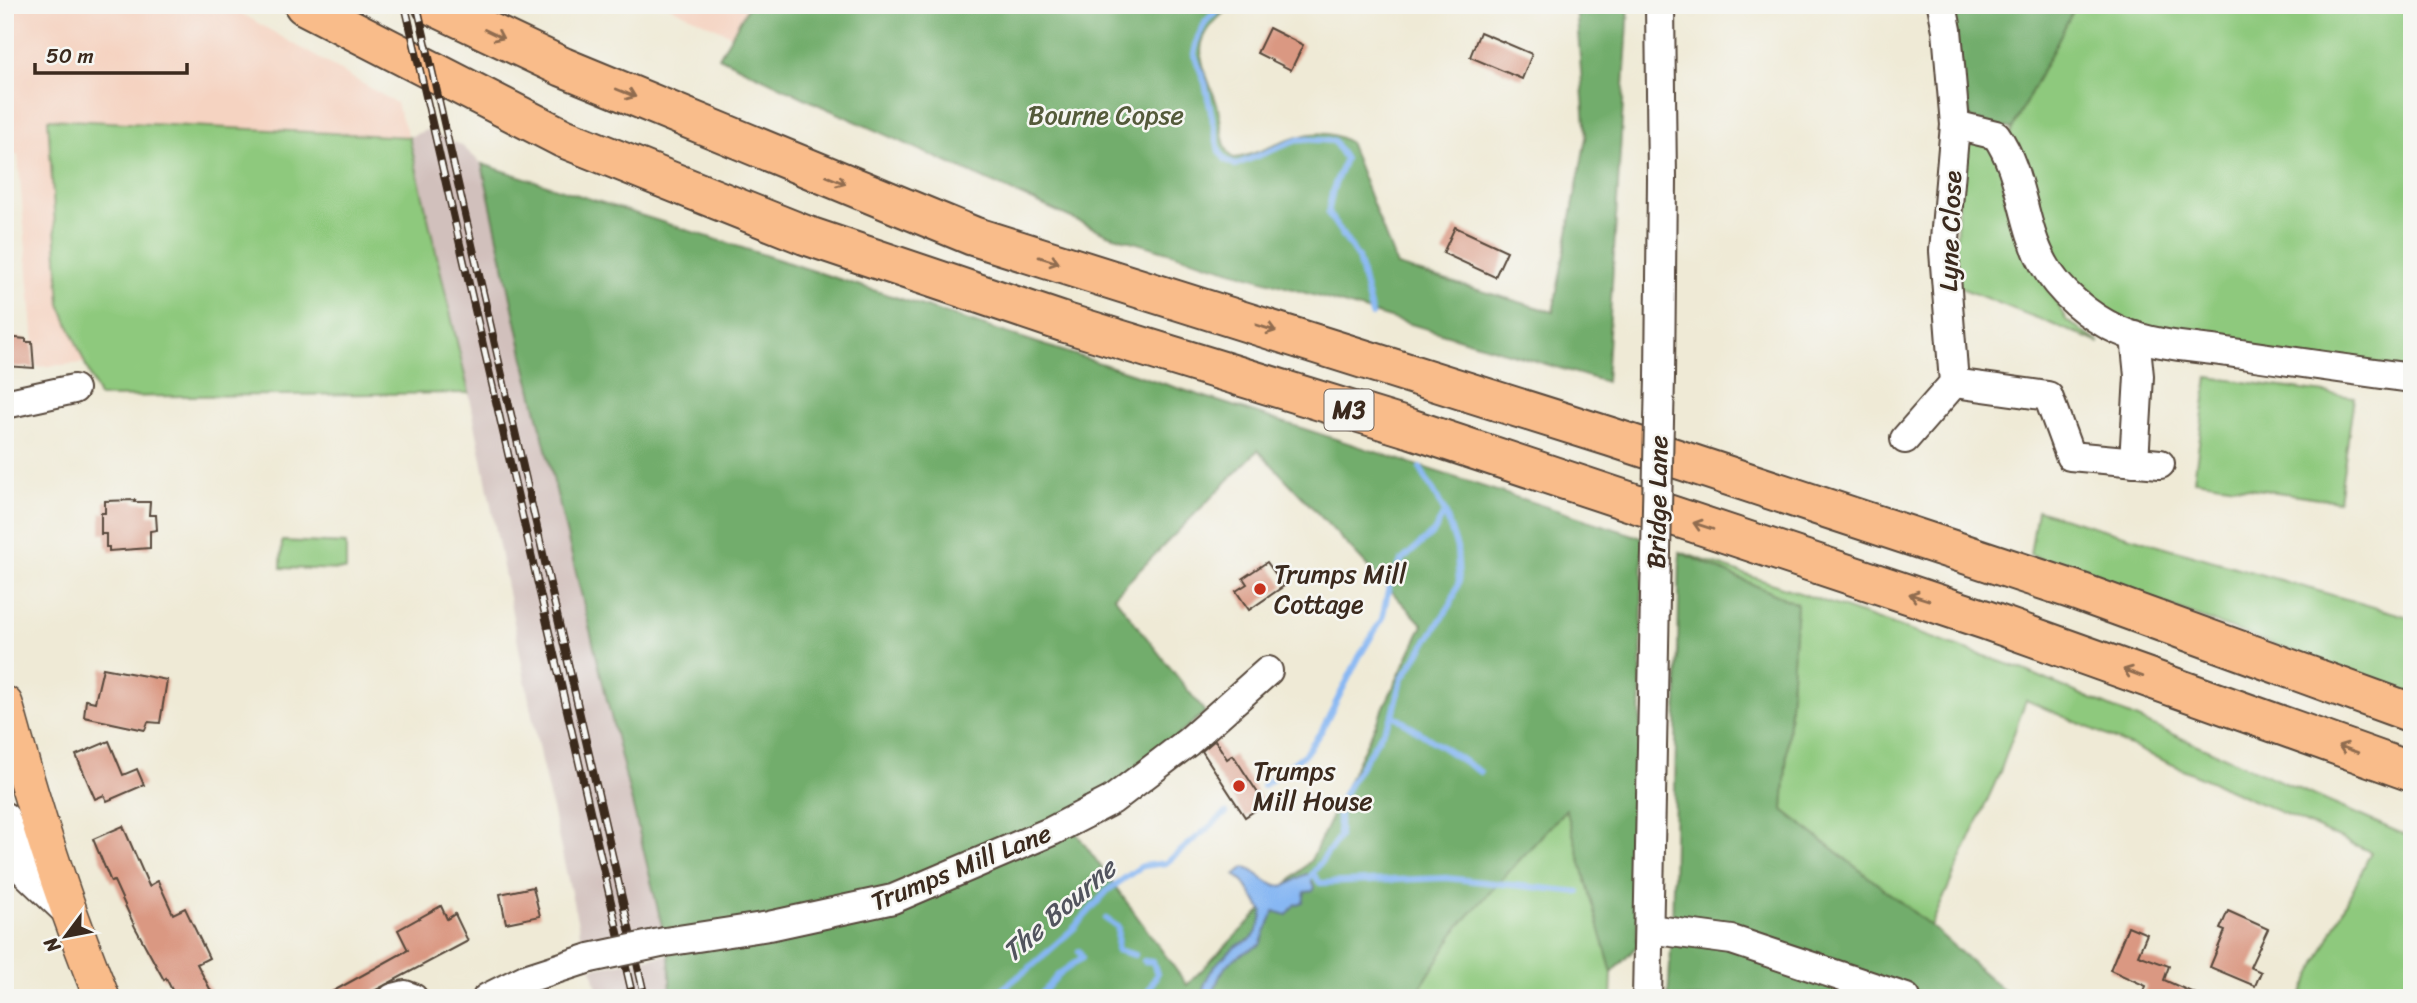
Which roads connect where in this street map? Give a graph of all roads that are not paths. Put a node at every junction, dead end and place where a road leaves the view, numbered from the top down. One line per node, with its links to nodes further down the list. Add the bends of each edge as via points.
1 (304, 5): 15 (highway, M3, one-way to 1, via 1960,611 805,235 564,138)
2 (432, 5): 14 (highway, M3, one-way to 14, via 563,67 973,236 1611,437 2061,586)
3 (1660, 5): 18 (street, Bridge Lane, bridge, via 1660,377)
4 (1942, 5): 5 (street, Lyne Close)
5 (1955, 125): 6 (street, via 1996,135 2006,149 2029,231 2063,292 2115,329); 8 (street, Lyne Close, via 1944,251)
6 (2135, 336): 7 (street); 8 (street, via 2147,463 2070,456 2048,396)
7 (2412, 378)
8 (1954, 383): 11 (street)
9 (74, 389): 10 (street)
10 (5, 404)
11 (1905, 439)
12 (1268, 671): 22 (street, Trumps Mill Lane, bridge, via 1188,742 1112,800 893,900 590,958 525,979)
13 (5, 704): 17 (main road)
14 (2412, 713)
15 (2412, 772)
16 (5, 817): 17 (street, via 26,872)
17 (71, 915): 19 (main road)
18 (1649, 929): 23 (street, Bridge Lane); 24 (street, via 1732,940)
19 (102, 998)
20 (393, 998): 21 (street)
21 (413, 998)
22 (486, 998)
23 (1647, 998)
24 (1906, 998)

